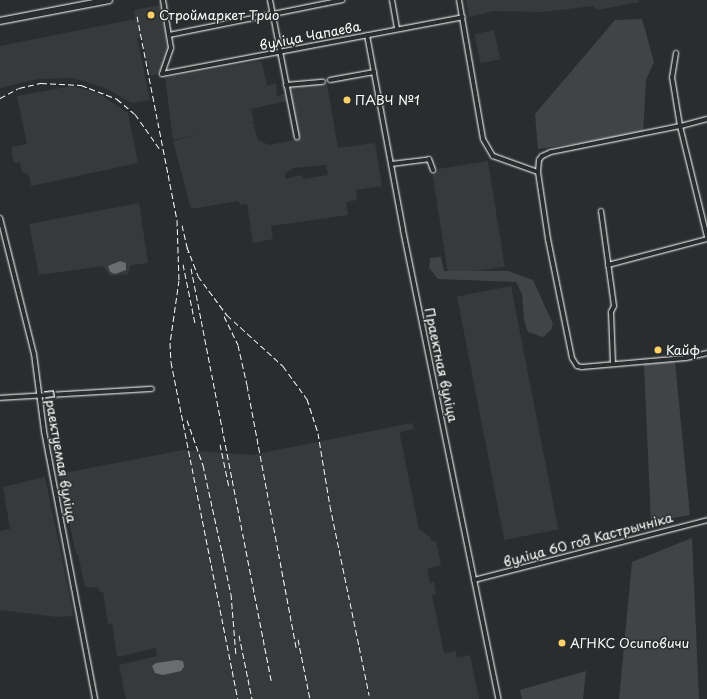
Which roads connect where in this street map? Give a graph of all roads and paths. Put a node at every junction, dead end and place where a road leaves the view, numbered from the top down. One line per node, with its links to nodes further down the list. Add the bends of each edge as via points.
1 (109, 0): 9 (main road)
2 (163, 0): 11 (street)
3 (270, 0): 7 (street)
4 (342, 0): 7 (street)
5 (392, 0): 10 (street)
6 (459, 0): 8 (street)
7 (272, 14): 11 (street); 13 (street)
8 (463, 17): 10 (street, вуліца Чапаева); 24 (street, via 483,139 487,149 493,156)
9 (0, 21)
10 (397, 29): 12 (street, вуліца Чапаева)
11 (169, 35): 13 (street, вуліца Чапаева, via 171,48 162,74)
12 (367, 35): 13 (street, вуліца Чапаева); 15 (street, Праектная вуліца)
13 (280, 52): 18 (street)
14 (676, 53): 20 (street, via 672,77)
15 (374, 72): 16 (street); 22 (street, Праектная вуліца)
16 (330, 80)
17 (323, 82): 18 (street)
18 (286, 85): 21 (street)
19 (707, 119): 20 (street)
20 (680, 126): 24 (street, via 551,152 539,160); 27 (street)
21 (298, 137)
22 (391, 164): 23 (street, via 429,159); 35 (street, Праектная вуліца)
23 (433, 170)
24 (538, 172): 30 (street, via 548,239 572,358 577,366 582,367)
25 (601, 211): 28 (street)
26 (0, 218): 32 (street, Праектуемая вуліца, via 34,354)
27 (707, 238): 28 (street)
28 (608, 265): 30 (street, via 614,306 611,312)
29 (707, 353): 30 (street, via 686,358)
30 (613, 364)
31 (152, 389): 32 (street)
32 (39, 396): 33 (street); 36 (street, Праектуемая вуліца)
33 (0, 398)
34 (707, 520): 35 (street, вуліца 60 год Кастрычніка)
35 (474, 580): 37 (street, Праектная вуліца)
36 (95, 699)
37 (498, 699)

